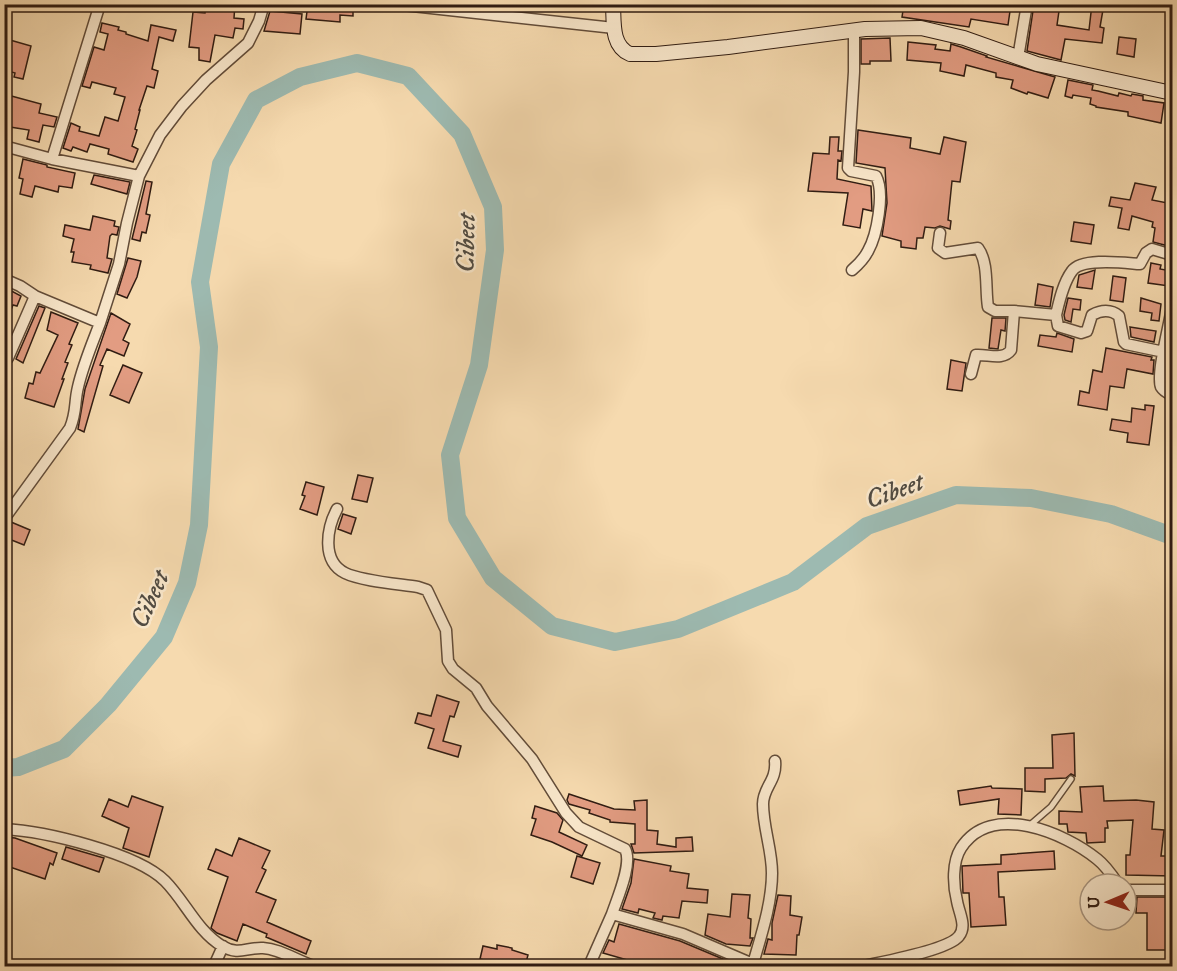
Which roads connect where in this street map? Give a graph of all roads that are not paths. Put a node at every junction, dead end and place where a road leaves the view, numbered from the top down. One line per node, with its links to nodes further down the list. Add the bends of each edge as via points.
1 (100, 4): 11 (street)
2 (264, 4): 12 (street, via 248,43 182,106 160,135)
3 (394, 4): 6 (street)
4 (613, 4): 6 (street)
5 (1027, 4): 8 (street)
6 (614, 28): 7 (street, via 621,49 639,55)
7 (854, 30): 8 (street, via 928,29); 15 (street, via 848,168 876,176 880,197 872,242)
8 (1018, 58): 9 (street)
9 (1173, 93)
10 (4, 146): 11 (street)
11 (52, 159): 12 (street)
12 (139, 176): 21 (street, via 119,264)
13 (940, 233): 19 (street, via 938,248 945,253 978,248 988,307)
14 (1173, 255): 20 (street, via 1152,249 1140,264 1103,262 1076,267)
15 (852, 270)
16 (4, 279): 17 (street)
17 (34, 296): 21 (street); 23 (street)
18 (1173, 307): 22 (street)
19 (1014, 311): 20 (street); 24 (street, via 1011,350 1002,356 976,355)
20 (1056, 315): 22 (street, via 1058,326 1081,333 1087,331 1092,315 1106,311 1117,314 1126,344)
21 (100, 323): 27 (street, via 77,388 70,428)
22 (1164, 352): 25 (street, via 1160,382 1165,392)
23 (8, 358)
24 (971, 374)
25 (1173, 394)
26 (337, 509): 35 (street, via 328,537 336,565 354,576 427,590 446,630 448,661 453,669 476,688 579,827 625,849 627,865)
27 (4, 519)
28 (775, 761): 40 (street, via 774,778 763,802 771,889)
29 (1071, 778): 30 (lane, via 1051,807)
30 (1029, 826): 32 (street, via 1077,845); 41 (street, via 991,826 961,848 956,858 955,883 963,931 956,941)
31 (4, 829): 36 (street, via 52,836 141,864 165,881)
32 (1108, 872)
33 (1138, 890): 34 (street)
34 (1173, 890)
35 (612, 914): 39 (street); 40 (street, via 682,934)
36 (223, 946): 37 (street); 38 (street, via 240,951 264,948)
37 (214, 966)
38 (314, 966)
39 (590, 966)
40 (756, 966)
41 (864, 966)

